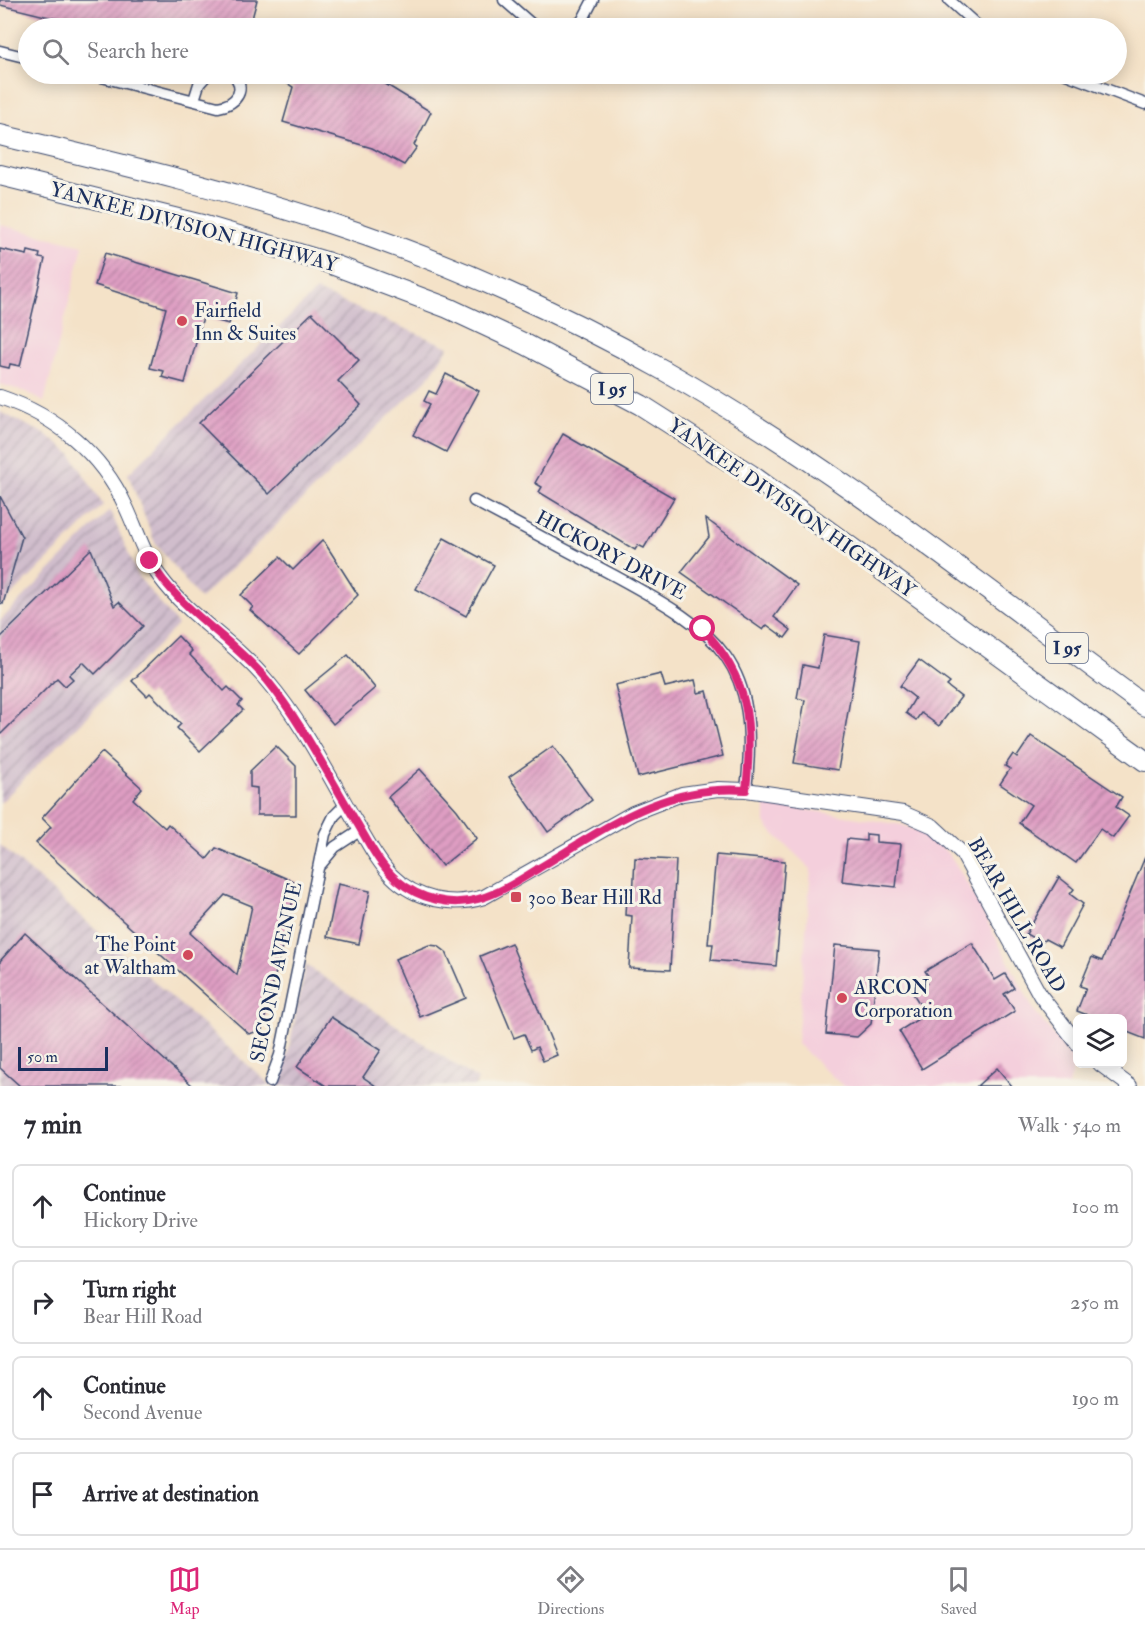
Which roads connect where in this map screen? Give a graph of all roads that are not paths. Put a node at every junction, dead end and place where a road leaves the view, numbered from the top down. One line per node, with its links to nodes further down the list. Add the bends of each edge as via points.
1 (504, 0): 4 (street)
2 (593, 0): 5 (street)
3 (949, 0): 6 (street)
4 (525, 18)
5 (584, 18)
6 (969, 18)
7 (0, 51): 8 (street)
8 (18, 56)
9 (130, 84): 13 (street)
10 (199, 84): 13 (street)
11 (238, 84): 13 (street, via 239,95 234,102 218,107)
12 (1092, 84): 14 (street)
13 (194, 100)
14 (1145, 104)
15 (0, 135): 19 (highway, YANKEE DIVISION HIGHWAY / I 95, via 206,186 322,220 468,275 589,331 684,382 776,439)
16 (0, 175): 20 (highway, YANKEE DIVISION HIGHWAY / I 95, via 202,225 326,262 448,308 564,363 641,405 751,475)
17 (0, 397): 22 (street, via 53,422 95,459 117,488 158,574 183,603 238,649 267,681 299,725)
18 (474, 501): 21 (street, HICKORY DRIVE, via 673,608 708,635 734,669 745,702 750,734)
19 (1145, 706)
20 (1145, 761)
21 (746, 790): 23 (street, BEAR HILL ROAD, via 703,790 661,800 498,891 464,902 432,898 402,884 383,866); 25 (street, BEAR HILL ROAD, via 897,812 922,820 943,834 965,858 1040,995)
22 (346, 804): 23 (street); 24 (street, SECOND AVENUE, via 328,827)
23 (361, 830): 24 (street, SECOND AVENUE, via 334,847)
24 (318, 869): 27 (street, SECOND AVENUE, via 280,1054)
25 (1073, 1039)
26 (1105, 1068): 28 (street)
27 (270, 1082)
28 (1130, 1086)

